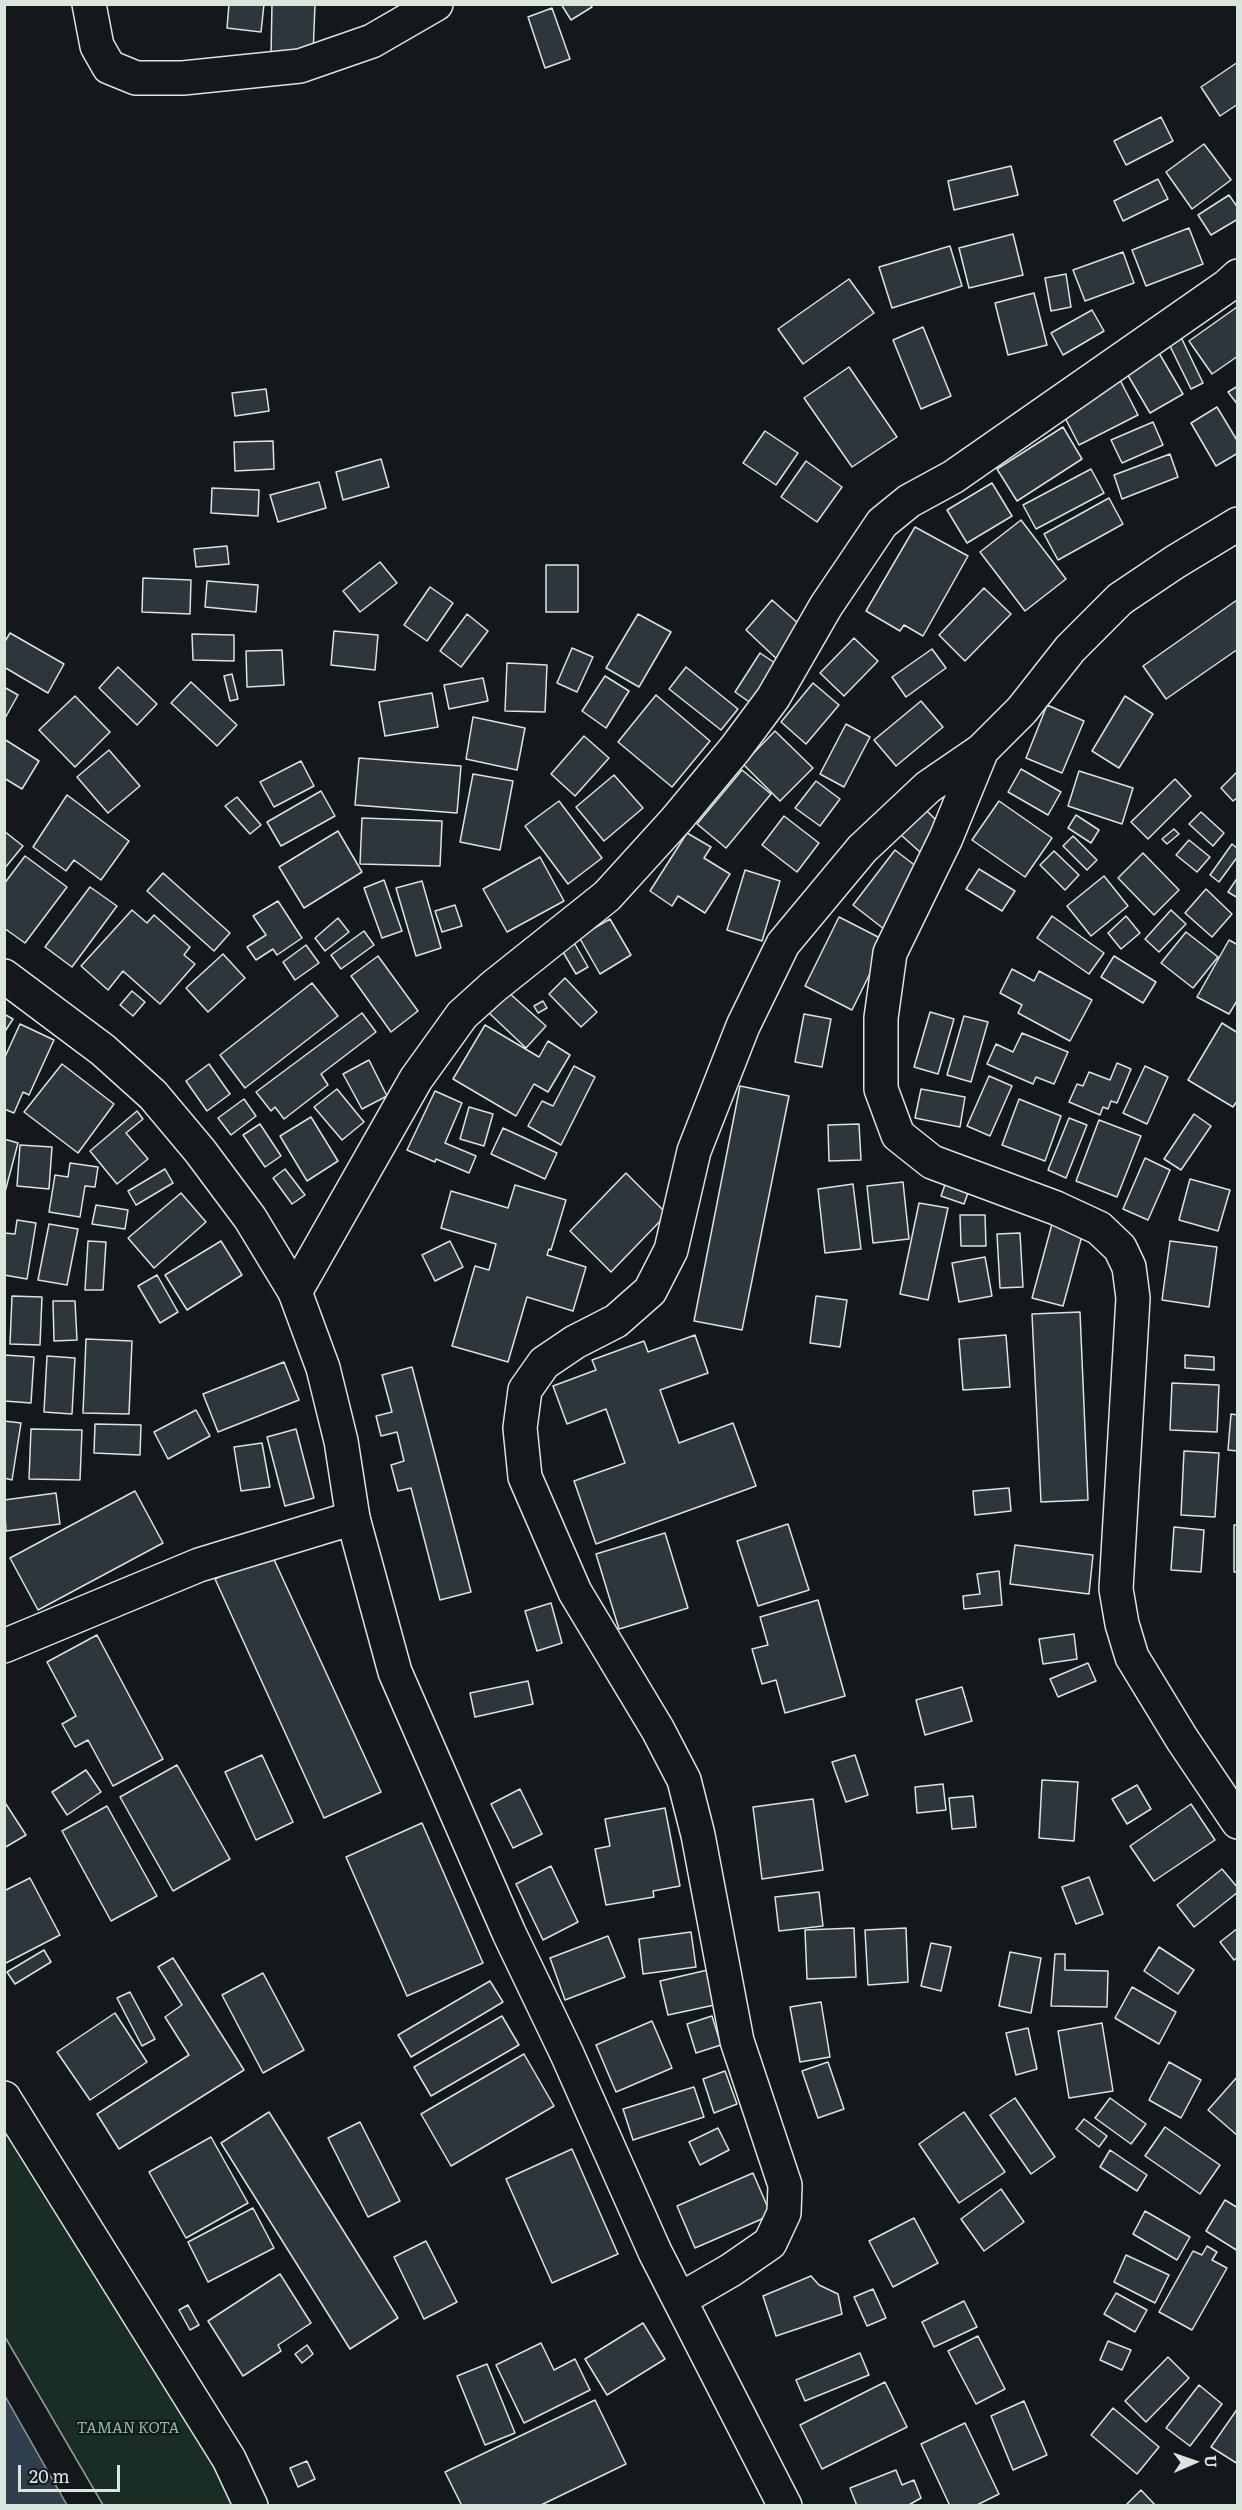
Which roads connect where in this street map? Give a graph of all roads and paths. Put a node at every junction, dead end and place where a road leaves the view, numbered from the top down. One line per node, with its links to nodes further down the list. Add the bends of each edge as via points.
1 (89, 4): 2 (main road, via 97,46 109,67 136,78 183,78 300,66 372,41)
2 (436, 4)
3 (1238, 276): 7 (main road, via 952,477 909,501 882,524 826,606 773,698 676,820 607,896 462,1015 416,1079)
4 (1238, 524): 5 (main road, via 1120,599 1070,649 1022,710)
5 (982, 750): 10 (main road, via 946,838 890,953 881,1018 881,1089 898,1135 932,1162 1056,1208 1098,1228 1125,1257 1133,1298 1116,1589 1122,1624 1132,1657); 12 (main road, via 928,786 862,849 783,944 743,1026 694,1151 671,1250 650,1291 616,1321 544,1363 525,1390 520,1428 525,1476 575,1592 684,1780 738,2041 784,2185 784,2213 770,2242)
6 (4, 976): 7 (main road, via 103,1050 153,1095 250,1218)
7 (295, 1292): 8 (main road, via 328,1389 341,1441)
8 (352, 1518): 9 (main road, via 199,1565); 12 (main road, via 395,1672 509,1933 655,2252)
9 (4, 1646)
10 (1238, 1822)
11 (4, 2098): 13 (main road, via 229,2459)
12 (681, 2299): 14 (main road)
13 (251, 2505)
14 (785, 2505)

